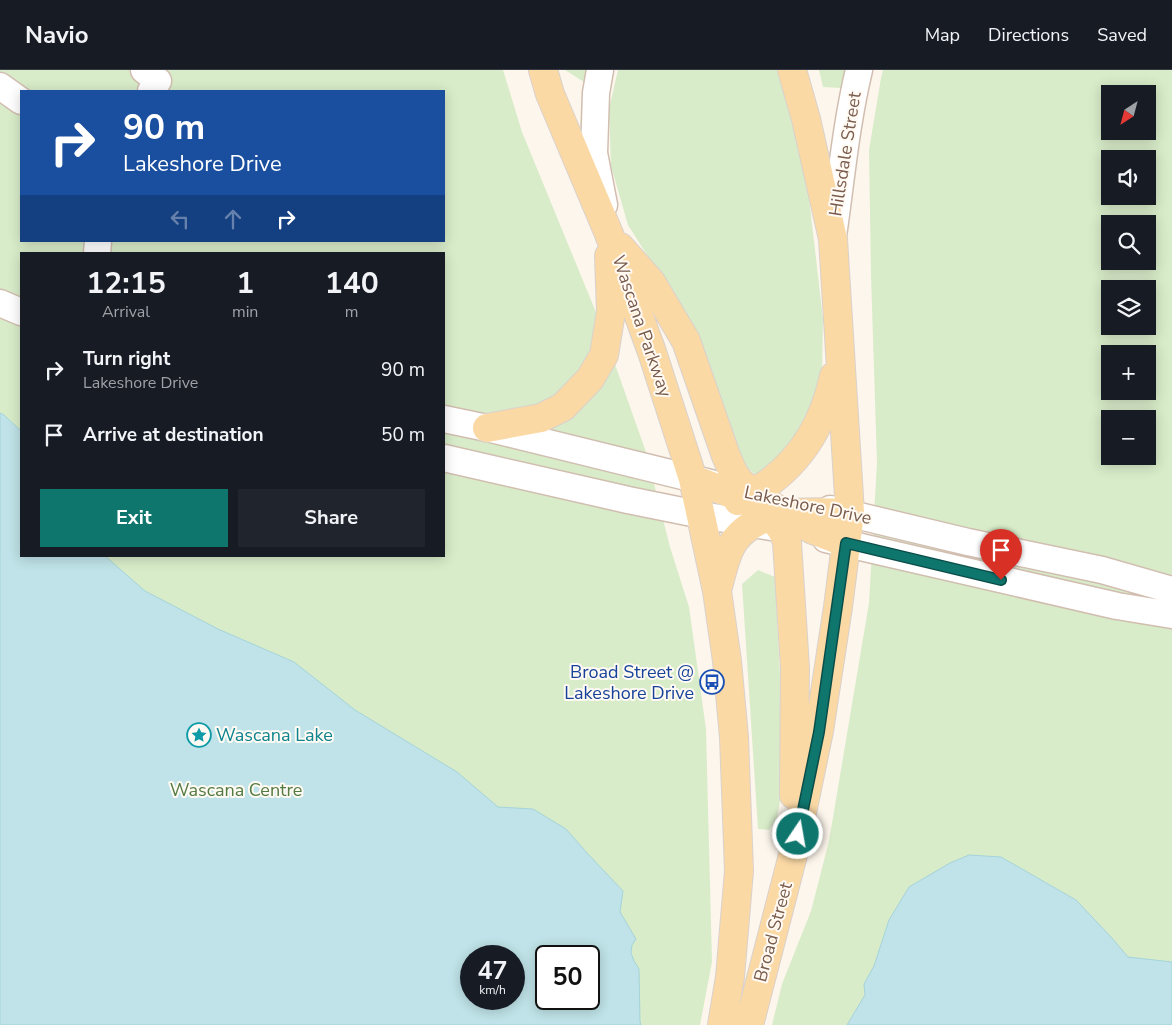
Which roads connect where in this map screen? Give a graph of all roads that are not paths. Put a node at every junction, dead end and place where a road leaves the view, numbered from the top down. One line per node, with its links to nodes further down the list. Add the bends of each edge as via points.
1 (144, 70): 7 (street, via 158,81)
2 (543, 70): 9 (main road, Wascana Parkway)
3 (600, 70): 9 (street, via 594,153)
4 (792, 70): 10 (main road)
5 (859, 70): 10 (street, Hillsdale Street)
6 (0, 86): 8 (street)
7 (152, 90)
8 (20, 100)
9 (609, 234): 15 (main road, via 611,312 604,355 590,379 563,407 541,418); 17 (main road, Wascana Parkway); 18 (main road, via 651,282 686,341 734,474)
10 (833, 239): 13 (main road)
11 (0, 303): 12 (street)
12 (20, 312)
13 (839, 347): 18 (main road, via 830,396 821,418 791,464 773,480); 19 (main road)
14 (445, 419): 15 (street)
15 (487, 428): 17 (street)
16 (445, 458): 20 (street)
17 (693, 479): 18 (main road); 20 (main road, Wascana Parkway)
18 (764, 513): 19 (street, Lakeshore Drive); 19 (main road); 20 (main road, via 724,508); 21 (main road); 22 (main road, via 734,541); 25 (main road, via 787,542 795,668)
19 (850, 513): 21 (main road); 23 (street, Lakeshore Drive, via 1108,571)
20 (702, 515): 22 (main road, Wascana Parkway)
21 (846, 543): 24 (street, Lakeshore Drive, via 1116,606); 25 (main road, Broad Street, via 819,732)
22 (717, 590): 26 (main road, Broad Street, via 734,737 739,872 730,977)
23 (1172, 590)
24 (1172, 615)
25 (794, 851): 27 (main road, Broad Street)
26 (722, 1025)
27 (749, 1025)

